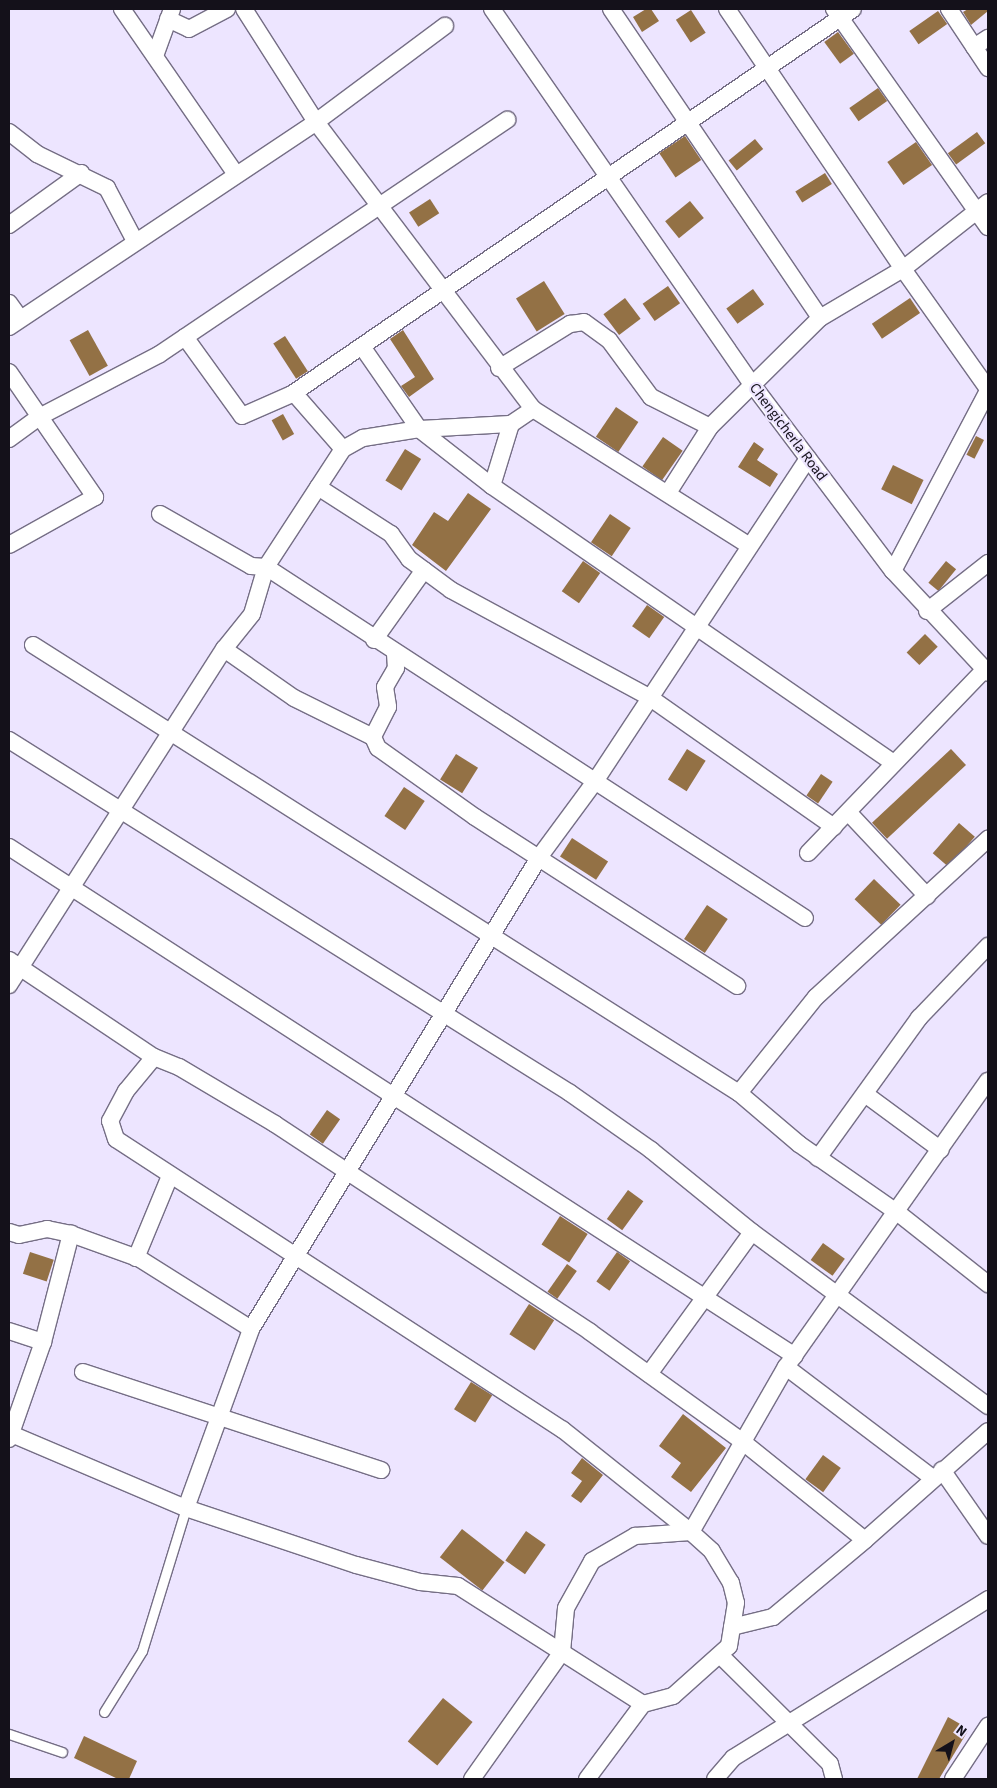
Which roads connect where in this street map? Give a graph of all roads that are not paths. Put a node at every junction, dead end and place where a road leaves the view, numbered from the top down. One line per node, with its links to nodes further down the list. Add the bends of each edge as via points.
1 (122, 9): 13 (street)
2 (227, 9): 9 (street, via 189,29)
3 (244, 9): 18 (street)
4 (492, 9): 22 (street, Chengicherla Road)
5 (611, 9): 16 (street)
6 (727, 9): 14 (street)
7 (949, 9): 12 (street)
8 (842, 12): 14 (street); 24 (street)
9 (170, 14): 13 (street)
10 (446, 26): 18 (street)
11 (988, 38): 12 (street)
12 (974, 47): 15 (street)
13 (155, 56): 21 (street)
14 (765, 66): 16 (street); 28 (street)
15 (988, 68)
16 (688, 118): 22 (street); 31 (street)
17 (507, 120): 23 (street)
18 (316, 122): 21 (street); 23 (street)
19 (9, 132): 20 (street, via 37,154)
20 (81, 173): 25 (street); 27 (street, via 107,188 118,201)
21 (236, 174): 27 (street)
22 (606, 176): 29 (street); 37 (street, Chengicherla Road)
23 (379, 203): 29 (street); 33 (street)
24 (982, 206): 26 (street); 28 (street)
25 (9, 225)
26 (988, 228)
27 (135, 241): 32 (street)
28 (903, 270): 31 (street); 38 (street)
29 (443, 287): 34 (street); 35 (street)
30 (9, 303): 32 (street)
31 (820, 318): 37 (street)
32 (14, 323)
33 (185, 337): 39 (street, via 242,416); 41 (street, via 88,395)
34 (363, 348): 39 (street); 44 (street)
35 (499, 368): 40 (street); 43 (street, via 570,324 584,322 609,340 651,397)
36 (9, 372): 41 (street)
37 (752, 384): 43 (street); 47 (street, Chengicherla Road)
38 (988, 390): 57 (street)
39 (294, 392): 46 (street)
40 (534, 409): 42 (street); 50 (street)
41 (41, 416): 45 (street); 52 (street, via 95,497)
42 (511, 424): 44 (street); 48 (street)
43 (710, 426): 50 (street)
44 (419, 429): 46 (street, via 363,438); 48 (street)
45 (9, 439)
46 (343, 448): 49 (street)
47 (808, 459): 53 (street); 57 (street, Chengicherla Road)
48 (492, 486): 59 (street)
49 (318, 487): 55 (street); 56 (street, via 391,534)
50 (668, 493): 53 (street)
51 (160, 514): 55 (street, via 251,566)
52 (9, 546)
53 (748, 546): 59 (street)
54 (988, 563): 58 (street)
55 (266, 567): 60 (street); 62 (street, via 252,614)
56 (424, 570): 60 (street); 65 (street, via 451,590)
57 (893, 571): 58 (street, Chengicherla Road)
58 (927, 611): 64 (street, Chengicherla Road)
59 (694, 626): 65 (street); 69 (street)
60 (374, 640): 63 (street)
61 (33, 645): 66 (street)
62 (224, 649): 66 (street); 67 (street, via 294,698)
63 (395, 654): 67 (street, via 396,668 385,687 388,707); 70 (street)
64 (987, 671): 69 (street)
65 (649, 698): 70 (street); 73 (street)
66 (173, 732): 71 (street); 81 (street)
67 (373, 737): 77 (street, via 378,748 429,785)
68 (9, 740): 71 (street)
69 (894, 763): 72 (street)
70 (596, 780): 77 (street); 80 (street)
71 (124, 811): 78 (street); 86 (street)
72 (849, 813): 73 (street); 79 (street)
73 (834, 827): 76 (street)
74 (988, 839): 79 (street)
75 (9, 847): 78 (street)
76 (808, 853)
77 (540, 856): 81 (street); 85 (street)
78 (73, 888): 83 (street); 91 (street)
79 (927, 896): 89 (street, via 816,998)
80 (805, 918)
81 (490, 935): 86 (street); 89 (street)
82 (988, 946): 90 (street, via 919,1018)
83 (15, 964): 84 (street); 87 (street)
84 (9, 985)
85 (737, 986)
86 (441, 1015): 91 (street); 98 (street, via 570,1093 651,1150)
87 (154, 1057): 94 (street, via 179,1067 275,1124); 95 (street, via 126,1091 110,1130)
88 (988, 1081): 92 (street)
89 (738, 1093): 93 (street)
90 (866, 1094): 92 (street); 93 (street)
91 (394, 1099): 94 (street); 104 (street)
92 (941, 1150): 96 (street)
93 (818, 1158): 96 (street)
94 (346, 1172): 100 (street); 110 (street)
95 (170, 1176): 100 (street); 101 (street)
96 (898, 1212): 102 (street); 103 (street)
97 (9, 1232): 99 (street, via 19,1235 47,1229)
98 (752, 1232): 103 (street); 104 (street)
99 (71, 1234): 101 (street); 107 (street)
100 (296, 1256): 105 (street); 119 (street, via 563,1430)
101 (136, 1258): 105 (street)
102 (988, 1284)
103 (837, 1292): 108 (street); 111 (street)
104 (702, 1297): 108 (street); 110 (street)
105 (251, 1329): 112 (street)
106 (9, 1332): 107 (street)
107 (42, 1342): 114 (street)
108 (790, 1361): 115 (street); 117 (street)
109 (83, 1372): 112 (street)
110 (649, 1374): 115 (street)
111 (988, 1406)
112 (218, 1416): 116 (street); 118 (street)
113 (988, 1432): 117 (street)
114 (10, 1436): 118 (street)
115 (743, 1442): 119 (street); 121 (street)
116 (380, 1470)
117 (938, 1474): 120 (street); 121 (street)
118 (186, 1508): 124 (street, via 365,1567 420,1582 458,1586); 127 (lane, via 142,1651)
119 (691, 1532): 123 (street, via 712,1551 731,1583 736,1603); 124 (street, via 635,1536 592,1561 566,1608)
120 (988, 1536)
121 (865, 1540): 123 (street, via 773,1617)
122 (988, 1599): 128 (street, via 858,1684)
123 (732, 1627): 125 (street)
124 (562, 1652): 126 (street); 132 (street)
125 (721, 1656): 126 (street, via 673,1696); 128 (street)
126 (643, 1704): 133 (street)
127 (104, 1712)
128 (786, 1723): 134 (street, via 733,1758); 135 (street, via 830,1764)
129 (988, 1726): 136 (street)
130 (9, 1734): 131 (lane)
131 (62, 1752)
132 (472, 1779)
133 (587, 1779)
134 (715, 1779)
135 (834, 1779)
136 (953, 1779)

